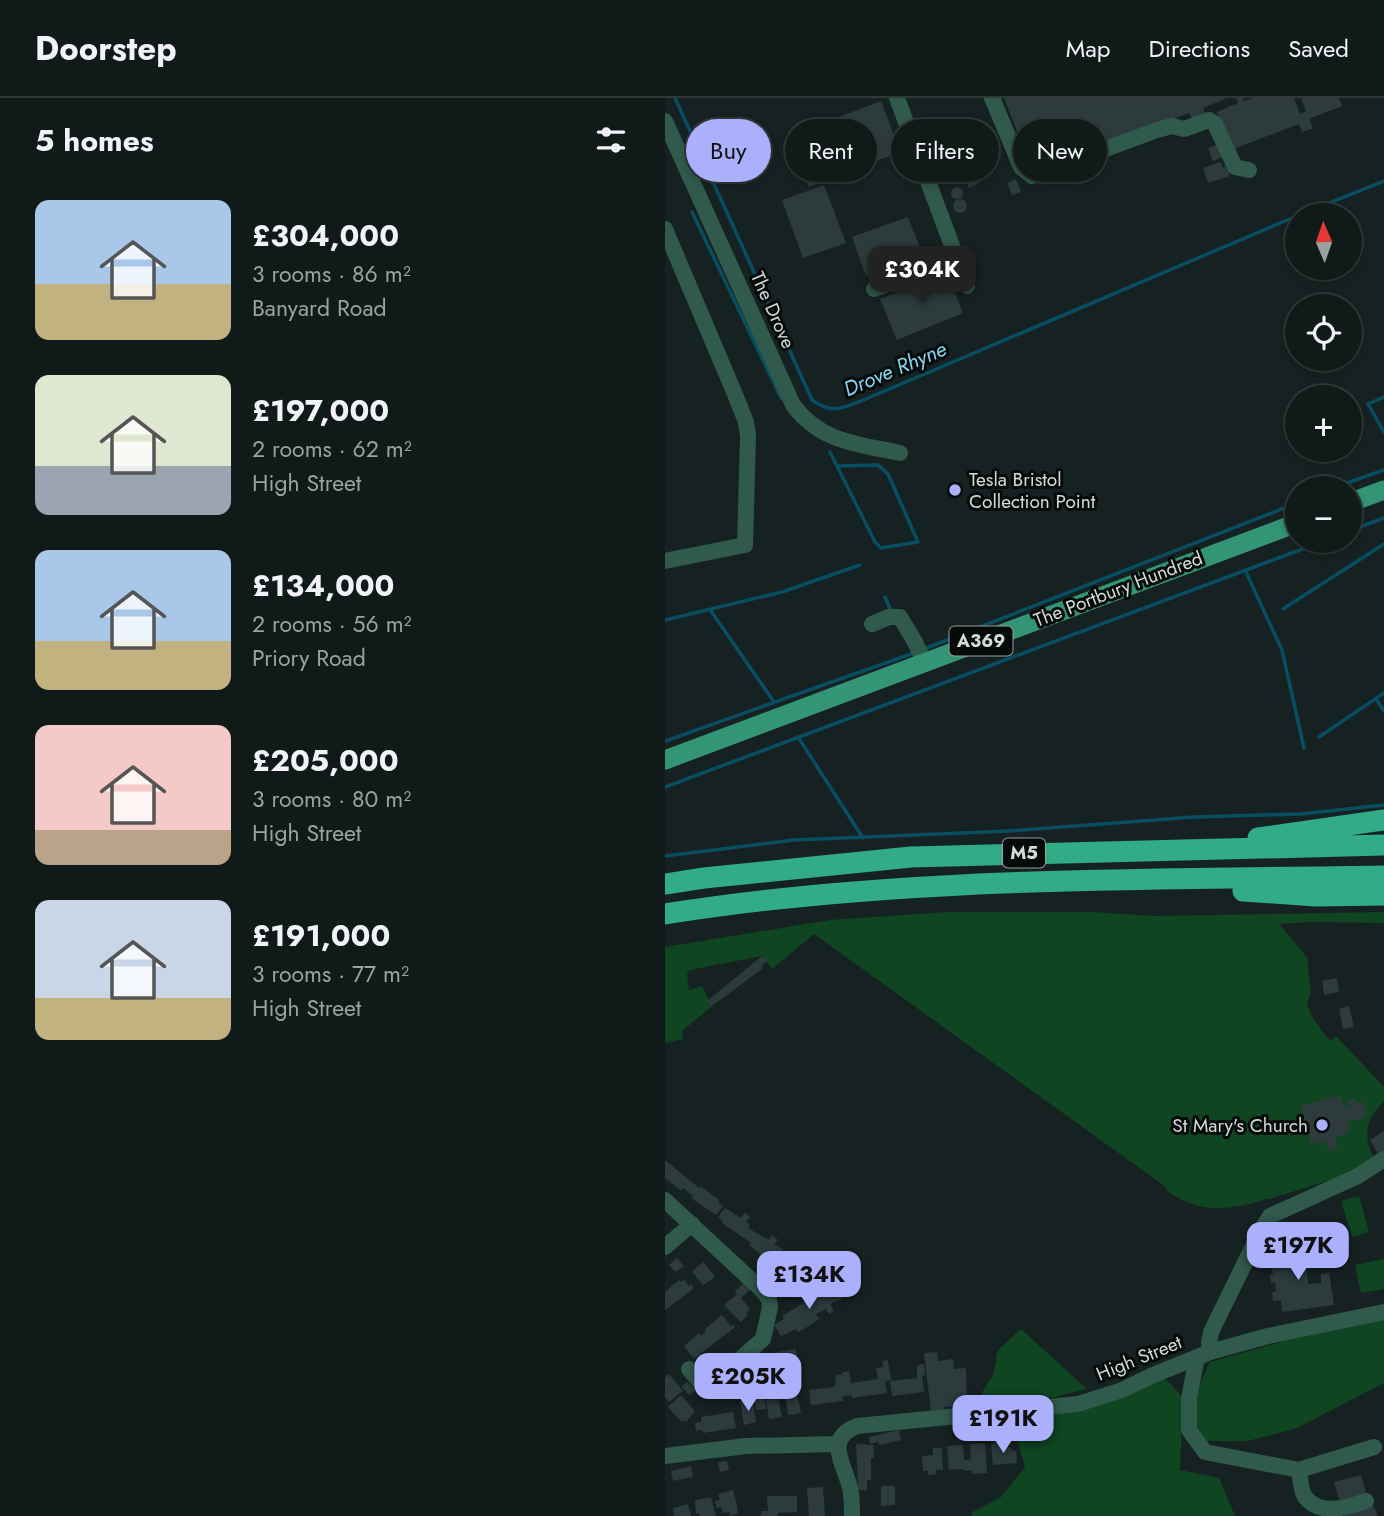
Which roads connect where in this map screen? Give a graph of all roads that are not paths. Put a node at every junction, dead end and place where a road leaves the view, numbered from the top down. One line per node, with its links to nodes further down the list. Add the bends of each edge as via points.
1 (897, 98): 6 (street)
2 (992, 98): 4 (street, via 1021,167 1032,176 1157,130 1172,126 1184,130 1209,120 1235,167)
3 (665, 121): 9 (street, The Drove, via 793,405 822,433)
4 (1249, 170)
5 (665, 229): 13 (street, via 746,422 748,448 745,545)
6 (956, 258): 7 (street); 8 (street)
7 (967, 286)
8 (874, 289)
9 (900, 453)
10 (1384, 490): 11 (main road)
11 (1362, 498)
12 (1285, 527): 15 (main road, The Portbury Hundred / A369)
13 (665, 561)
14 (872, 624): 15 (street, via 900,617)
15 (924, 662): 16 (main road, The Portbury Hundred / A369)
16 (665, 760)
17 (1384, 820): 19 (highway, M5)
18 (1384, 845): 19 (highway, M5)
19 (1201, 849): 22 (highway, M5, via 911,857)
20 (1384, 876): 21 (highway, M5)
21 (1096, 882): 23 (highway, M5, via 1316,896); 24 (highway, M5, via 825,893)
22 (665, 884)
23 (1384, 895)
24 (665, 914)
25 (1384, 1159): 27 (street, via 1358,1176)
26 (665, 1200): 29 (street)
27 (1279, 1210): 28 (street); 34 (street, via 1260,1232)
28 (1296, 1211)
29 (692, 1224): 30 (street); 32 (street)
30 (665, 1247)
31 (821, 1269): 32 (street)
32 (762, 1290): 35 (street, via 770,1307 759,1344 713,1383 700,1382)
33 (1384, 1312): 34 (street, High Street)
34 (1203, 1355): 36 (street, High Street, via 1079,1404 857,1426 846,1430); 39 (street, via 1189,1399 1189,1430 1205,1452)
35 (689, 1368)
36 (839, 1444): 38 (street, via 745,1446); 42 (street)
37 (1374, 1447): 39 (street)
38 (665, 1456)
39 (1299, 1470): 41 (street, via 1304,1497 1319,1509)
40 (1366, 1501): 41 (street)
41 (1340, 1512)
42 (852, 1516)

